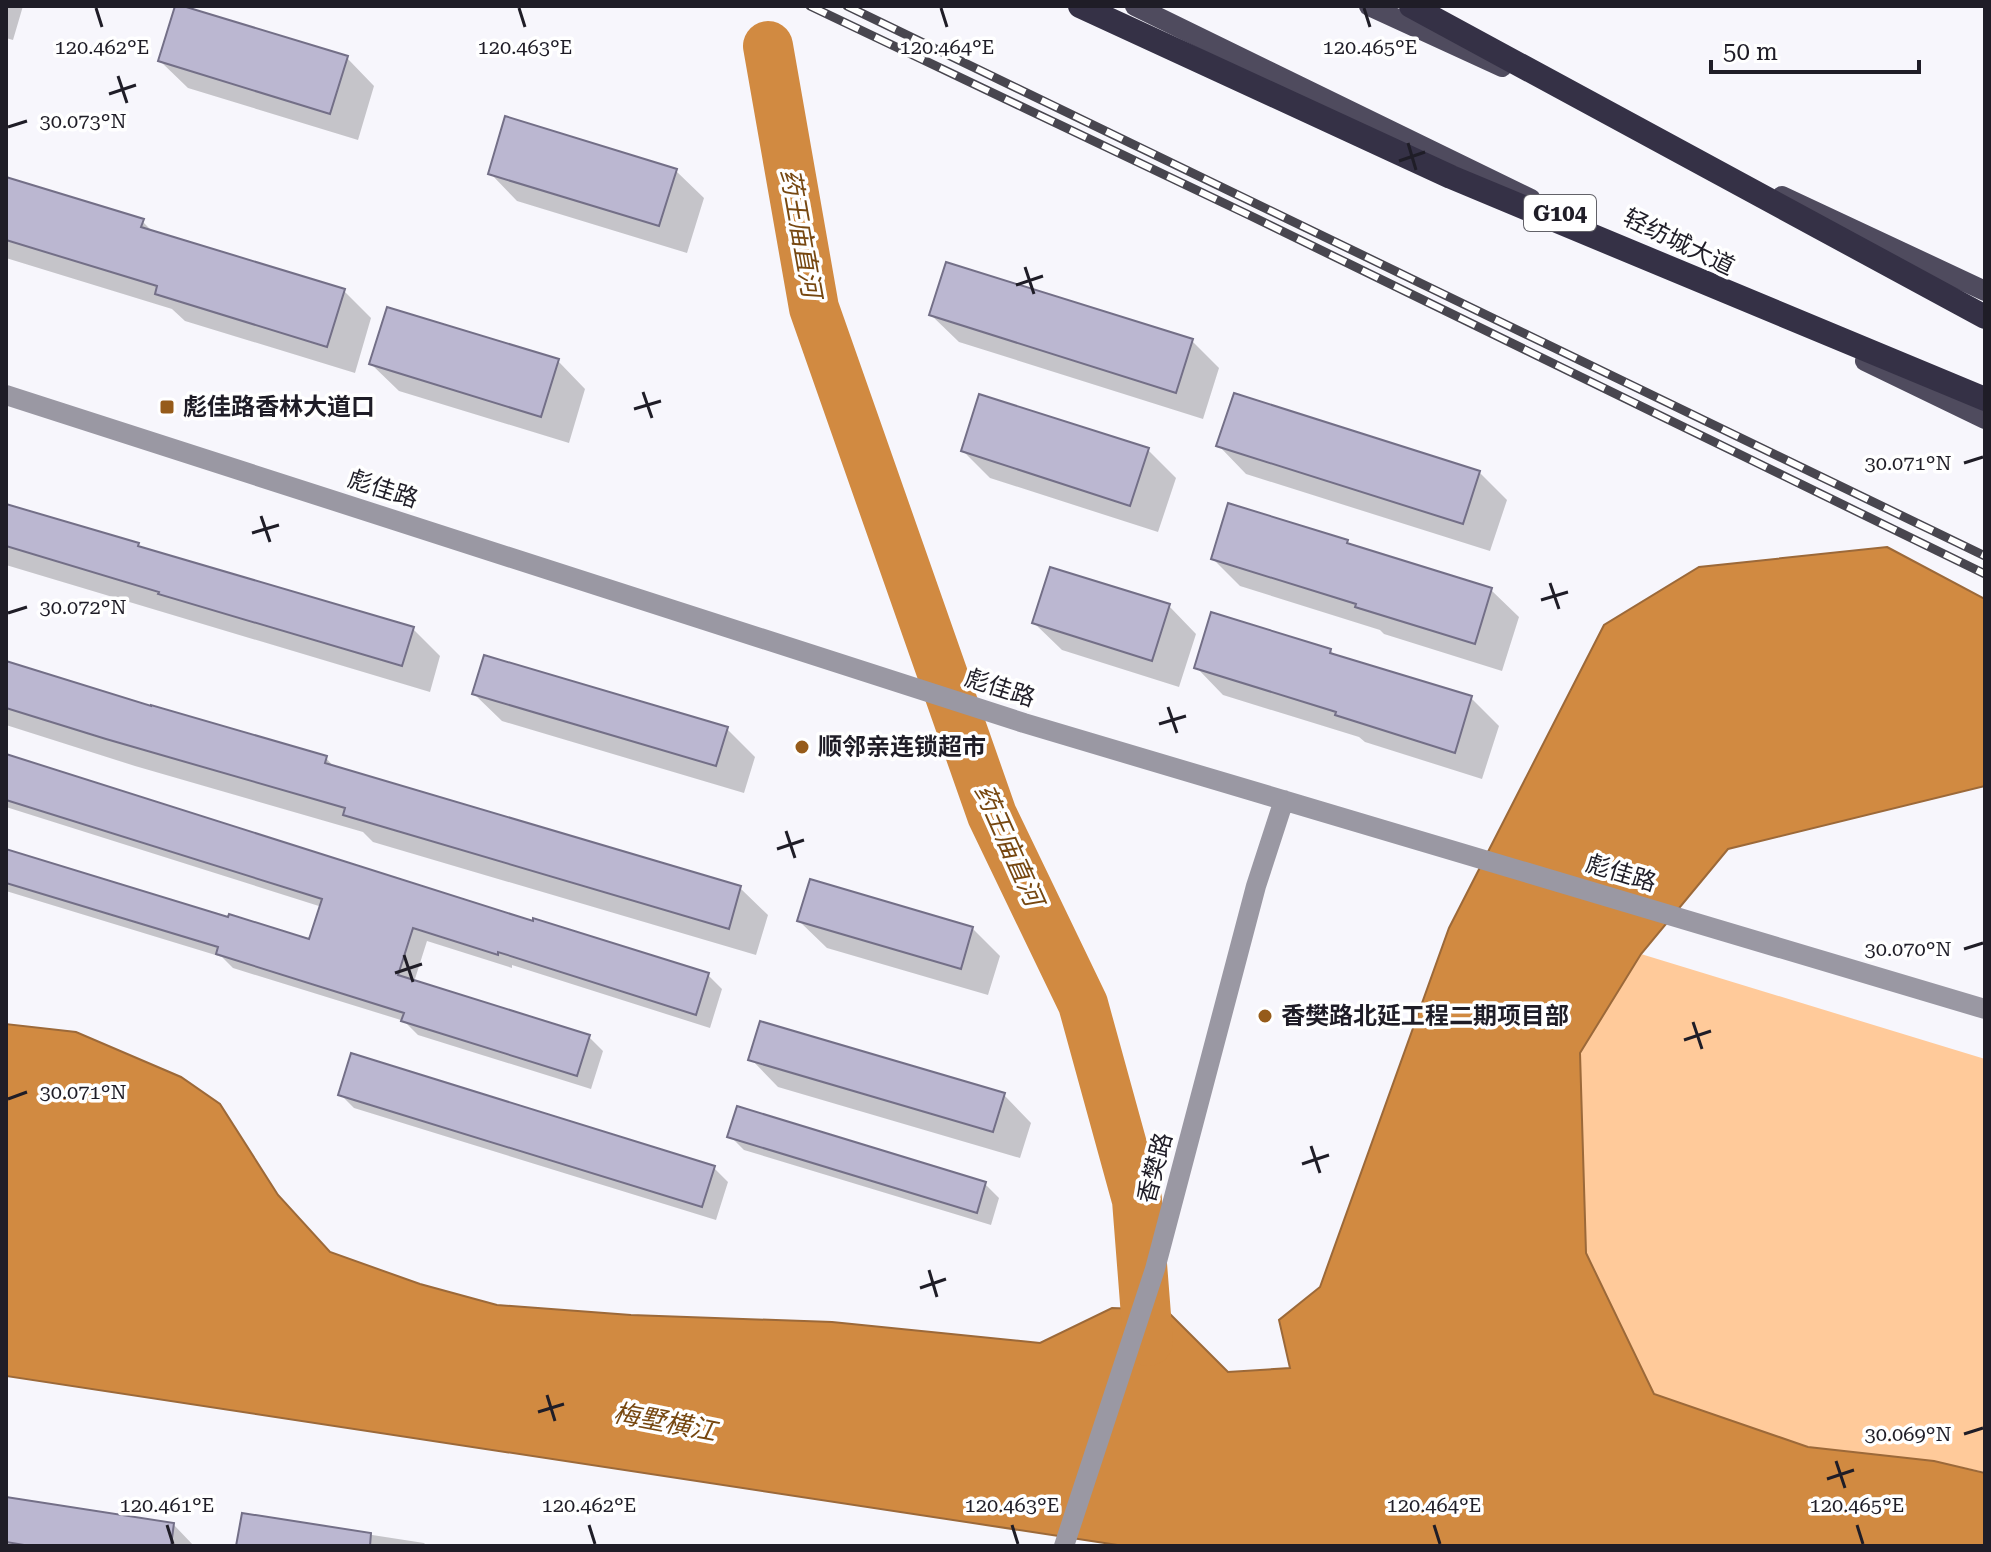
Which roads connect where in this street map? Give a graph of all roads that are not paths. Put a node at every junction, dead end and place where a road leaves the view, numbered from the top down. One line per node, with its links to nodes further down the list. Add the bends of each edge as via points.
1 (1080, 6): 8 (highway, via 1451,177)
2 (1135, 6): 9 (main road, 轻纺城大道 / G104)
3 (1369, 6): 5 (main road)
4 (1411, 6): 6 (highway)
5 (1985, 291)
6 (1985, 317)
7 (6, 395): 10 (street, 彪佳路, via 986,711)
8 (1985, 399)
9 (1985, 419)
10 (1284, 800): 11 (street, 彪佳路); 12 (street, 香樊路, via 1256,886 1155,1269)
11 (1985, 1009)
12 (1064, 1546)

